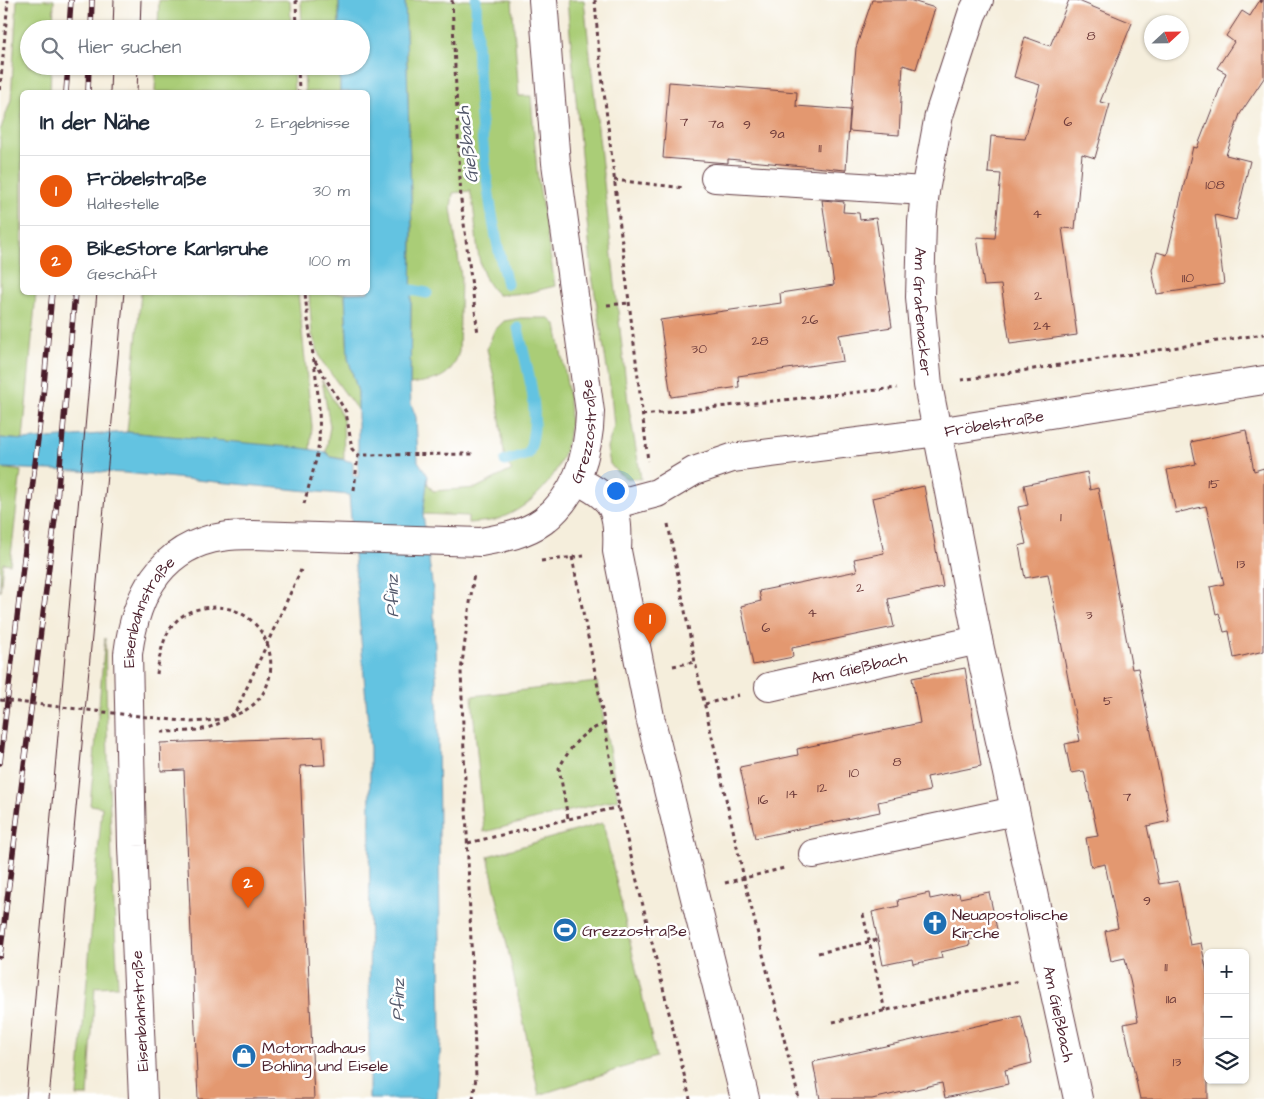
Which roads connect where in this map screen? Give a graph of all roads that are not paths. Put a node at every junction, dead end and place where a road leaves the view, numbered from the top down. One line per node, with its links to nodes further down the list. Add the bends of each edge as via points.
1 (543, 0): 7 (street, Grezzostraße, via 556,163 590,412 589,440)
2 (979, 0): 4 (street, Am Grafenacker, via 939,115)
3 (715, 178): 4 (street)
4 (925, 191): 6 (street, Am Grafenacker, via 920,297 928,385)
5 (1264, 380): 6 (street, Fröbelstraße)
6 (937, 432): 8 (street, Fröbelstraße, via 732,458 694,471 657,493); 9 (street, Am Gießbach)
7 (576, 480): 8 (street, Grezzostraße, via 596,490); 13 (street, Eisenbahnstraße, via 542,521 513,536 481,542 304,536 221,537 171,557 149,585 131,628 128,654 128,733)
8 (612, 505): 14 (street, via 618,524 617,551 640,672)
9 (978, 640): 10 (street, Am Gießbach); 11 (street, Am Gießbach)
10 (769, 687)
11 (1015, 811): 12 (street); 15 (street, Am Gießbach)
12 (813, 854)
13 (144, 1099)
14 (746, 1099)
15 (1078, 1099)

